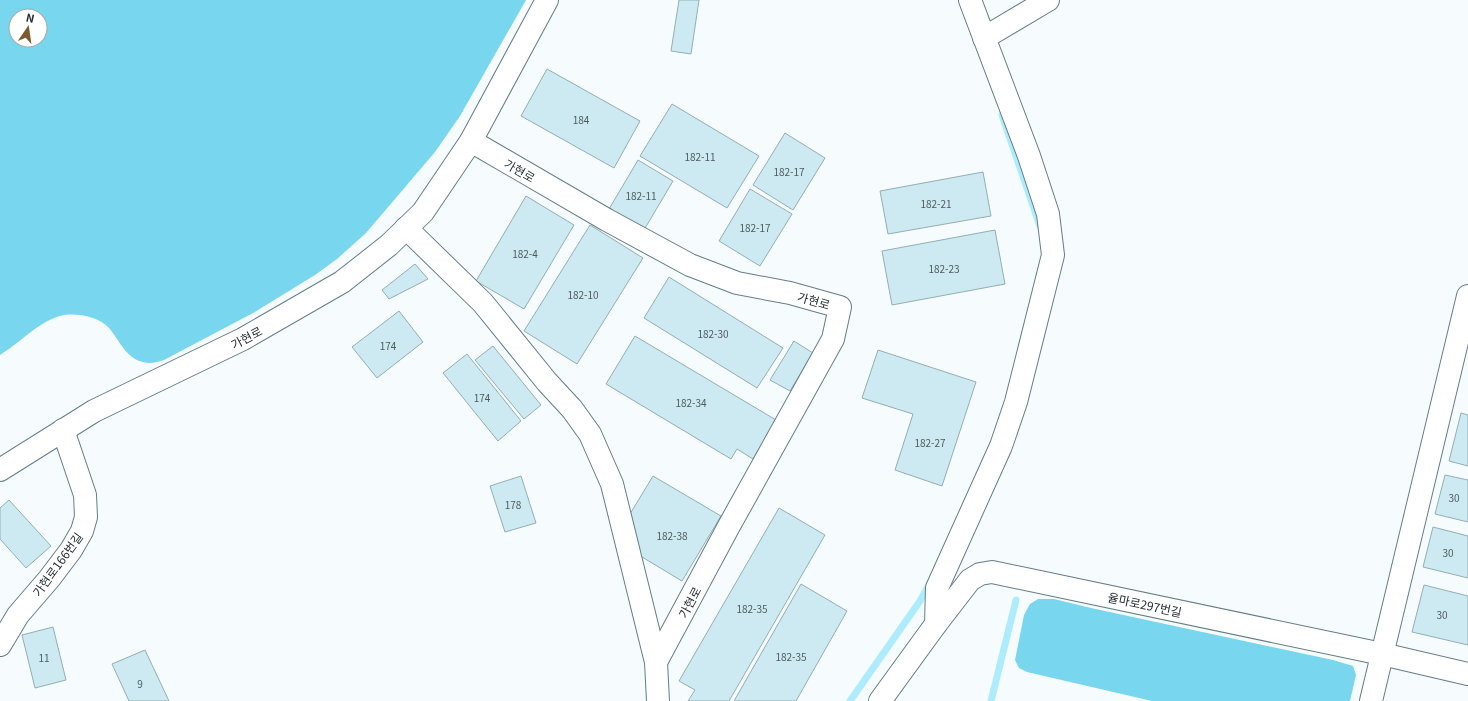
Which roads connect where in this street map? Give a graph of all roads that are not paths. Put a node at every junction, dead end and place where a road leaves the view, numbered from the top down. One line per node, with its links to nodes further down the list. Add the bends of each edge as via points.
1 (547, 0): 5 (street, 가현로)
2 (970, 0): 4 (street)
3 (1048, 0): 4 (street)
4 (984, 38): 10 (street, via 1048,214 1053,255 1016,402 1001,446 937,588)
5 (471, 141): 6 (street, 가현로, via 423,212); 13 (street, 가현로, via 690,265 737,283 790,293 840,307 833,339)
6 (406, 228): 8 (street, 가현로, via 389,245 342,282 243,339 94,411); 13 (street, via 483,303 590,434 612,484)
7 (1468, 296): 12 (street)
8 (63, 430): 9 (street, 가현로); 11 (street, 가현로166번길, via 85,495 86,517 82,531 48,579 18,615)
9 (0, 470)
10 (936, 624): 12 (street, 율마로297번길, via 970,580 980,574 992,572); 16 (street, 율마로297번길)
11 (0, 645)
12 (1382, 654): 14 (street, 율마로297번길); 17 (street)
13 (656, 662): 15 (street)
14 (1468, 674)
15 (658, 701)
16 (880, 701)
17 (1371, 701)

